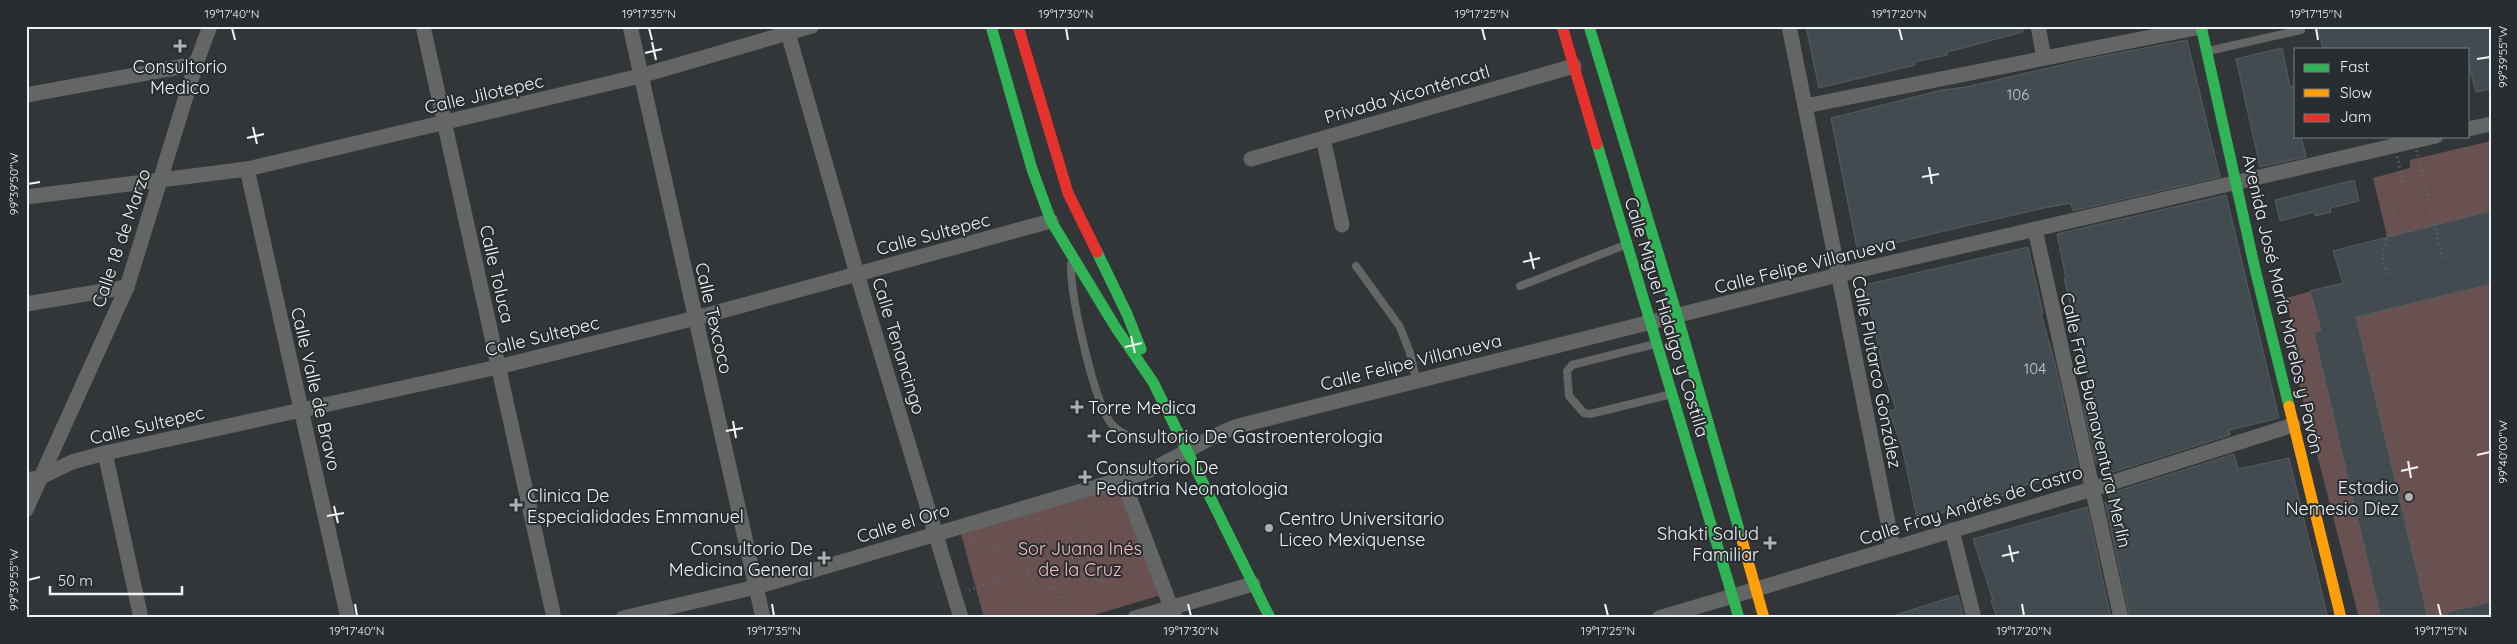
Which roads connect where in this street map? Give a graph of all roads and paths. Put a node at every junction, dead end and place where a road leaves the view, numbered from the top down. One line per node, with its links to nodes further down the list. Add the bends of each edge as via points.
1 (210, 26): 16 (street, Calle 18 de Marzo)
2 (423, 26): 21 (street, Calle Toluca)
3 (630, 26): 18 (street, Calle Texcoco)
4 (812, 26): 12 (street, Calle Jilotepec)
5 (991, 26): 33 (main road, via 1032,169)
6 (1018, 26): 52 (main road, via 1068,193 1127,314)
7 (1562, 26): 17 (main road, Calle Miguel Hidalgo y Costilla)
8 (1589, 26): 46 (main road, Calle Miguel Hidalgo y Costilla)
9 (1789, 26): 20 (street, Calle Plutarco González)
10 (2038, 26): 15 (street)
11 (2201, 27): 14 (main road, Avenida José María Morelos y Pavón); 15 (street)
12 (787, 30): 18 (street, Calle Jilotepec); 40 (street, Calle Tenancingo)
13 (2301, 30): 14 (lane)
14 (2206, 52): 31 (main road, Avenida José María Morelos y Pavón)
15 (2044, 58): 20 (street)
16 (196, 64): 19 (street); 30 (street, Calle 18 de Marzo)
17 (1574, 66): 24 (street, Privada Xiconténcatl); 36 (main road, Calle Miguel Hidalgo y Costilla)
18 (640, 76): 21 (street, Calle Jilotepec); 47 (street, Calle Texcoco)
19 (26, 95)
20 (1805, 106): 42 (street, Calle Plutarco González)
21 (444, 123): 29 (street, Calle Jilotepec); 50 (street, Calle Toluca)
22 (2491, 124): 23 (street)
23 (2470, 129)
24 (1323, 138): 28 (street, Privada Xiconténcatl); 34 (street)
25 (2393, 138): 41 (path, bridge, via 2402,179 2382,256)
26 (2413, 138): 38 (path, bridge)
27 (2427, 138): 31 (street, Calle Felipe Villanueva)
28 (1251, 159)
29 (247, 169): 30 (street, Calle Jilotepec); 54 (street, Calle Valle de Bravo)
30 (161, 181): 32 (street, Calle Jilotepec); 44 (street, Calle 18 de Marzo)
31 (2235, 183): 35 (street, Calle Felipe Villanueva); 55 (main road, Avenida José María Morelos y Pavón)
32 (26, 197)
33 (1051, 221): 37 (main road); 40 (street, Calle Sultepec)
34 (1342, 225)
35 (2035, 229): 42 (street, Calle Felipe Villanueva); 61 (street, Calle Fray Buenaventura Merlín)
36 (1626, 244): 43 (lane); 48 (main road, Calle Miguel Hidalgo y Costilla)
37 (1072, 257): 52 (main road); 56 (lane, via 1074,297 1095,386 1108,419 1123,434 1139,440)
38 (2443, 260)
39 (1356, 266): 51 (lane, via 1400,327)
40 (857, 274): 47 (street, Calle Sultepec); 66 (street, Calle Tenancingo)
41 (2387, 274)
42 (1838, 275): 46 (street, Calle Felipe Villanueva); 71 (street, Calle Plutarco González)
43 (1520, 286)
44 (127, 287): 45 (street); 60 (street, Calle 18 de Marzo)
45 (26, 304)
46 (1677, 315): 48 (street, Calle Felipe Villanueva); 80 (main road, Calle Miguel Hidalgo y Costilla)
47 (696, 318): 50 (street, Calle Sultepec); 78 (street, Calle Texcoco)
48 (1650, 322): 49 (main road, Calle Miguel Hidalgo y Costilla); 51 (street, Calle Felipe Villanueva)
49 (1657, 343): 53 (main road, Calle Miguel Hidalgo y Costilla); 53 (lane, via 1572,365 1568,370 1569,396 1584,413 1590,414)
50 (498, 366): 54 (street, Calle Sultepec); 86 (street, Calle Toluca)
51 (1416, 379): 57 (street, Calle Felipe Villanueva, via 1238,426)
52 (1153, 382): 56 (main road)
53 (1672, 394): 82 (main road, Calle Miguel Hidalgo y Costilla)
54 (301, 410): 58 (street, Calle Sultepec); 85 (street, Calle Valle de Bravo)
55 (2293, 425): 61 (street, Calle Fray Andrés de Castro); 99 (main road, Avenida José María Morelos y Pavón)
56 (1181, 435): 57 (main road)
57 (1189, 450): 59 (street, Calle el Oro, via 1157,467); 77 (main road)
58 (105, 453): 60 (street, Calle Sultepec, via 72,462); 84 (street)
59 (1122, 478): 63 (street, Calle el Oro); 68 (street)
60 (33, 479): 64 (street, Calle 18 de Marzo)
61 (2092, 489): 65 (street, Calle Fray Andrés de Castro); 98 (street, Calle Fray Buenaventura Merlín)
62 (1105, 498): 70 (path)
63 (1035, 503): 66 (street, Calle el Oro); 69 (path)
64 (26, 510)
65 (1952, 530): 71 (street, Calle Fray Andrés de Castro); 97 (street)
66 (936, 532): 78 (street, Calle el Oro); 81 (street, Calle Tenancingo)
67 (964, 540): 72 (path)
68 (1145, 540): 73 (path); 83 (street)
69 (1043, 543): 70 (path); 72 (path, via 1032,550)
70 (1064, 546): 73 (path)
71 (1893, 548): 80 (street, Calle Fray Andrés de Castro)
72 (1028, 558): 75 (path)
73 (1072, 558): 74 (path)
74 (1073, 571): 79 (path, via 1068,581); 83 (path)
75 (1028, 572): 76 (path); 81 (path)
76 (1035, 583): 79 (path, via 1043,587); 90 (path)
77 (1253, 584): 83 (street); 93 (main road)
78 (756, 587): 87 (street, Calle el Oro); 88 (street, Calle Texcoco)
79 (1057, 587): 91 (path)
80 (1755, 588): 82 (street, Calle Fray Andrés de Castro); 96 (main road, Calle Miguel Hidalgo y Costilla)
81 (955, 594): 89 (street, Calle Tenancingo)
82 (1732, 594): 94 (street, Calle Fray Andrés de Castro); 95 (main road, Calle Miguel Hidalgo y Costilla)
83 (1173, 613): 92 (street)
84 (141, 618)
85 (348, 618)
86 (554, 618)
87 (623, 618)
88 (763, 618)
89 (961, 618)
90 (1001, 618)
91 (1065, 618)
92 (1135, 618)
93 (1270, 618)
94 (1659, 618)
95 (1739, 618)
96 (1764, 618)
97 (1974, 618)
98 (2121, 618)
99 (2341, 618)

